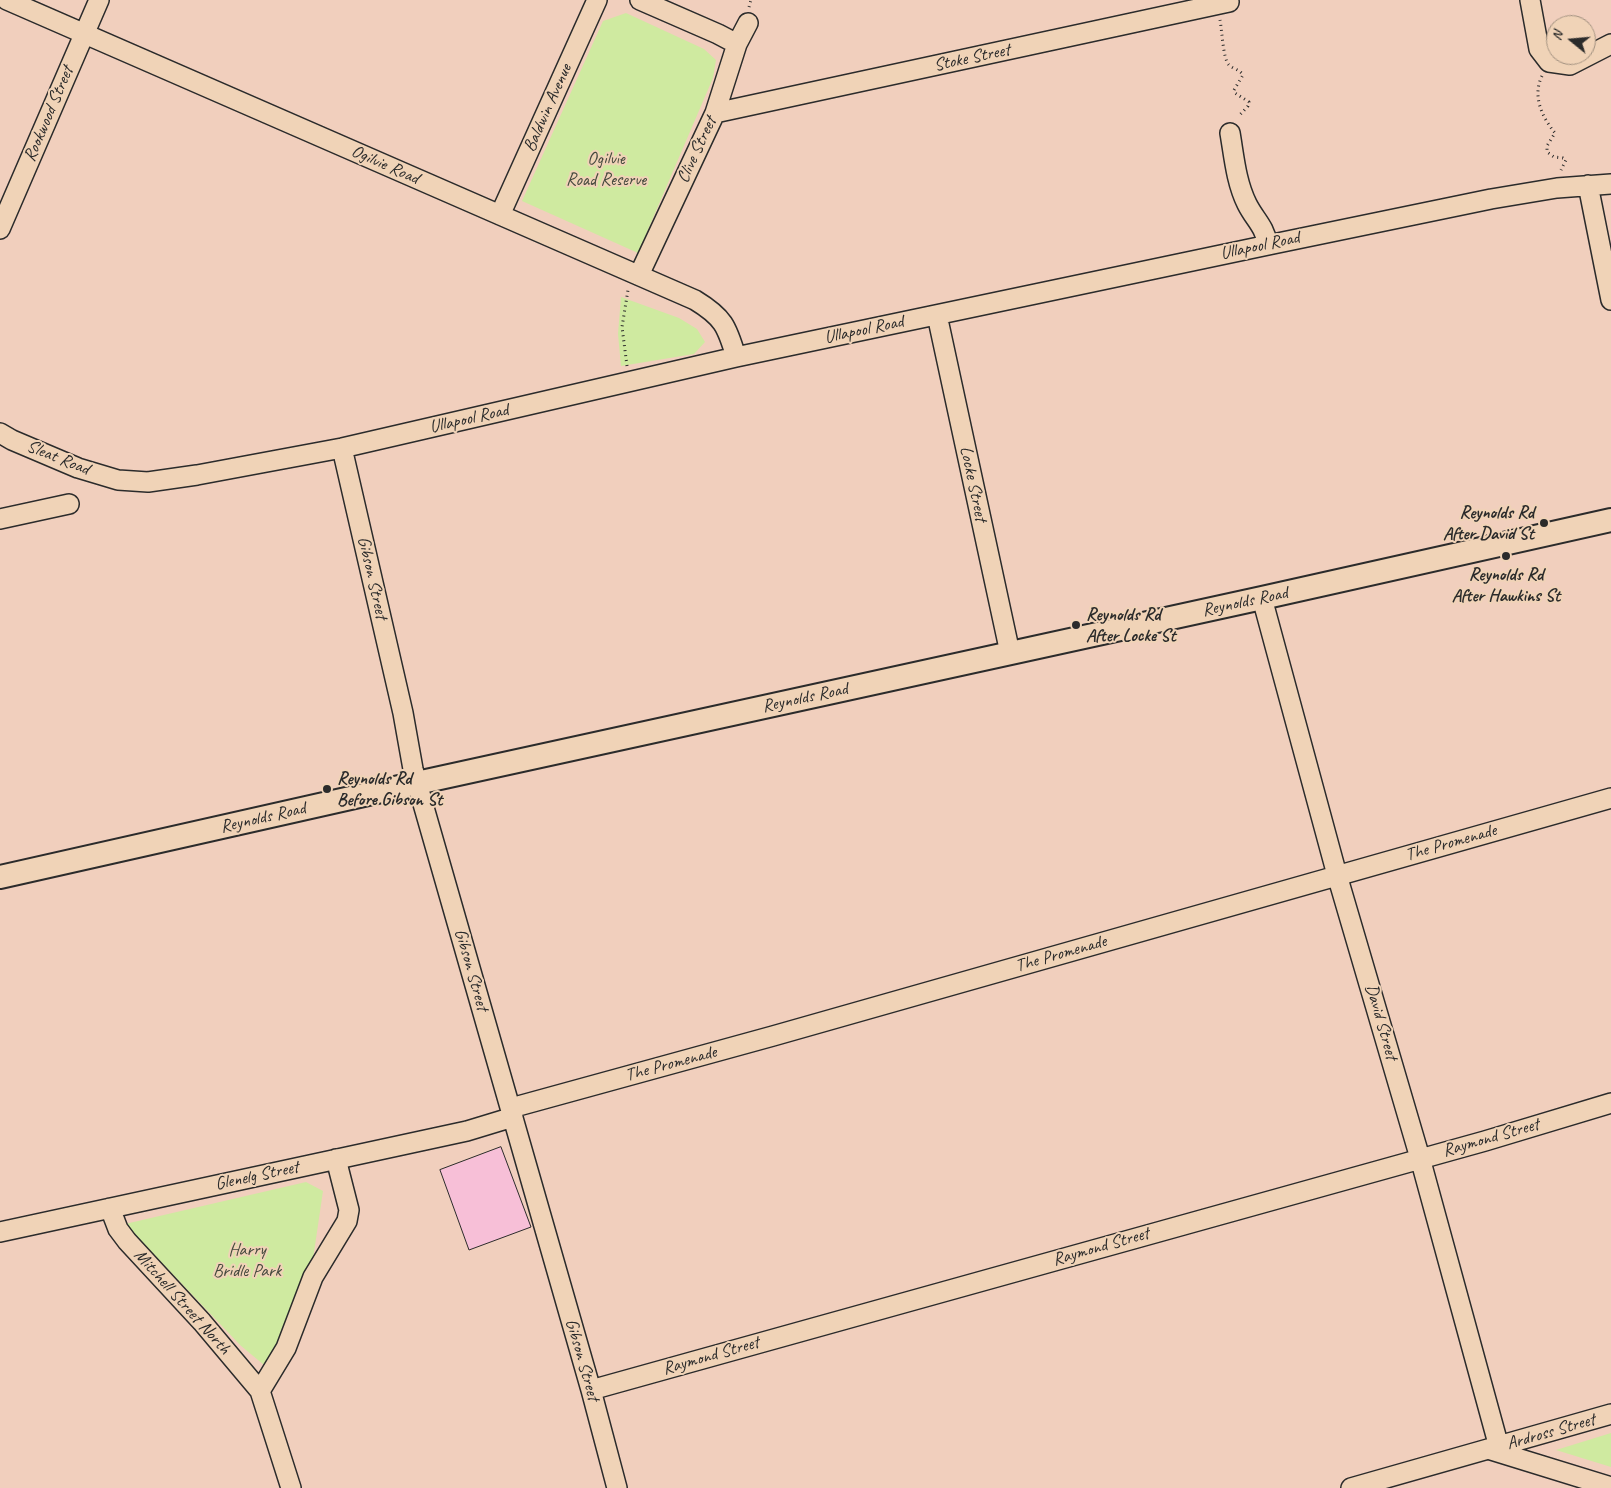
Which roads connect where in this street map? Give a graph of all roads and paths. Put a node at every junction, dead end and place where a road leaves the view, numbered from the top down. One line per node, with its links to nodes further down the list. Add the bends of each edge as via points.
1 (8, 0): 8 (street, Ogilvie Road)
2 (99, 0): 8 (street, Rookwood Street)
3 (597, 0): 19 (street, Baldwin Avenue)
4 (640, 0): 9 (street)
5 (1530, 0): 12 (street, via 1539,49)
6 (1229, 2): 14 (street, Stoke Street)
7 (748, 23): 9 (street, Clive Street)
8 (84, 34): 19 (street, Ogilvie Road); 20 (street, Rookwood Street)
9 (737, 44): 14 (street, Clive Street)
10 (1611, 44): 11 (street)
11 (1596, 52)
12 (1546, 58)
13 (1548, 65): 18 (path, via 1540,81 1538,104 1555,133 1547,152 1566,160 1557,174)
14 (715, 113): 22 (street, Clive Street)
15 (1230, 133): 21 (street, via 1241,190 1265,231)
16 (1611, 184): 17 (street, Ullapool Road)
17 (1588, 185): 18 (street, Ullapool Road); 23 (street)
18 (1557, 188): 21 (street, Ullapool Road)
19 (500, 215): 22 (street, Ogilvie Road)
20 (0, 229)
21 (1268, 244): 24 (street, Ullapool Road)
22 (634, 282): 25 (street, Ogilvie Road, via 695,300 708,308 725,325); 26 (path, via 622,327)
23 (1611, 300)
24 (937, 315): 25 (street, Ullapool Road); 34 (street, Locke Street)
25 (736, 357): 26 (street, Ullapool Road)
26 (628, 382): 28 (street, Ullapool Road)
27 (0, 432): 29 (street, Sleat Road, via 78,468)
28 (342, 448): 29 (street, Ullapool Road, via 148,482); 35 (street, Gibson Street)
29 (118, 480)
30 (68, 504): 31 (street)
31 (0, 519)
32 (1611, 520): 33 (street, Reynolds Road)
33 (1262, 598): 34 (street, Reynolds Road); 37 (street, David Street)
34 (1010, 653): 35 (street, Reynolds Road)
35 (417, 783): 38 (street, Reynolds Road); 40 (street, Gibson Street)
36 (1611, 798): 37 (street, The Promenade)
37 (1337, 875): 40 (street, The Promenade); 41 (street, David Street)
38 (0, 877)
39 (1611, 1103): 41 (street, Raymond Street)
40 (512, 1112): 42 (street, Glenelg Street, via 467,1131); 45 (street, Gibson Street)
41 (1420, 1158): 45 (street, Raymond Street); 48 (street, David Street)
42 (336, 1159): 43 (street, Glenelg Street); 46 (street, via 349,1210 347,1221 313,1276 286,1348)
43 (110, 1208): 44 (street, Glenelg Street); 46 (street, Mitchell Street North, via 126,1241 202,1322)
44 (0, 1232)
45 (591, 1390): 51 (street, Gibson Street)
46 (260, 1391): 50 (street)
47 (1611, 1414): 48 (street, Ardross Street)
48 (1495, 1448): 49 (street, Ardross Street); 52 (street, Ardross Street)
49 (1611, 1487)
50 (290, 1488)
51 (617, 1488)
52 (1351, 1488)

